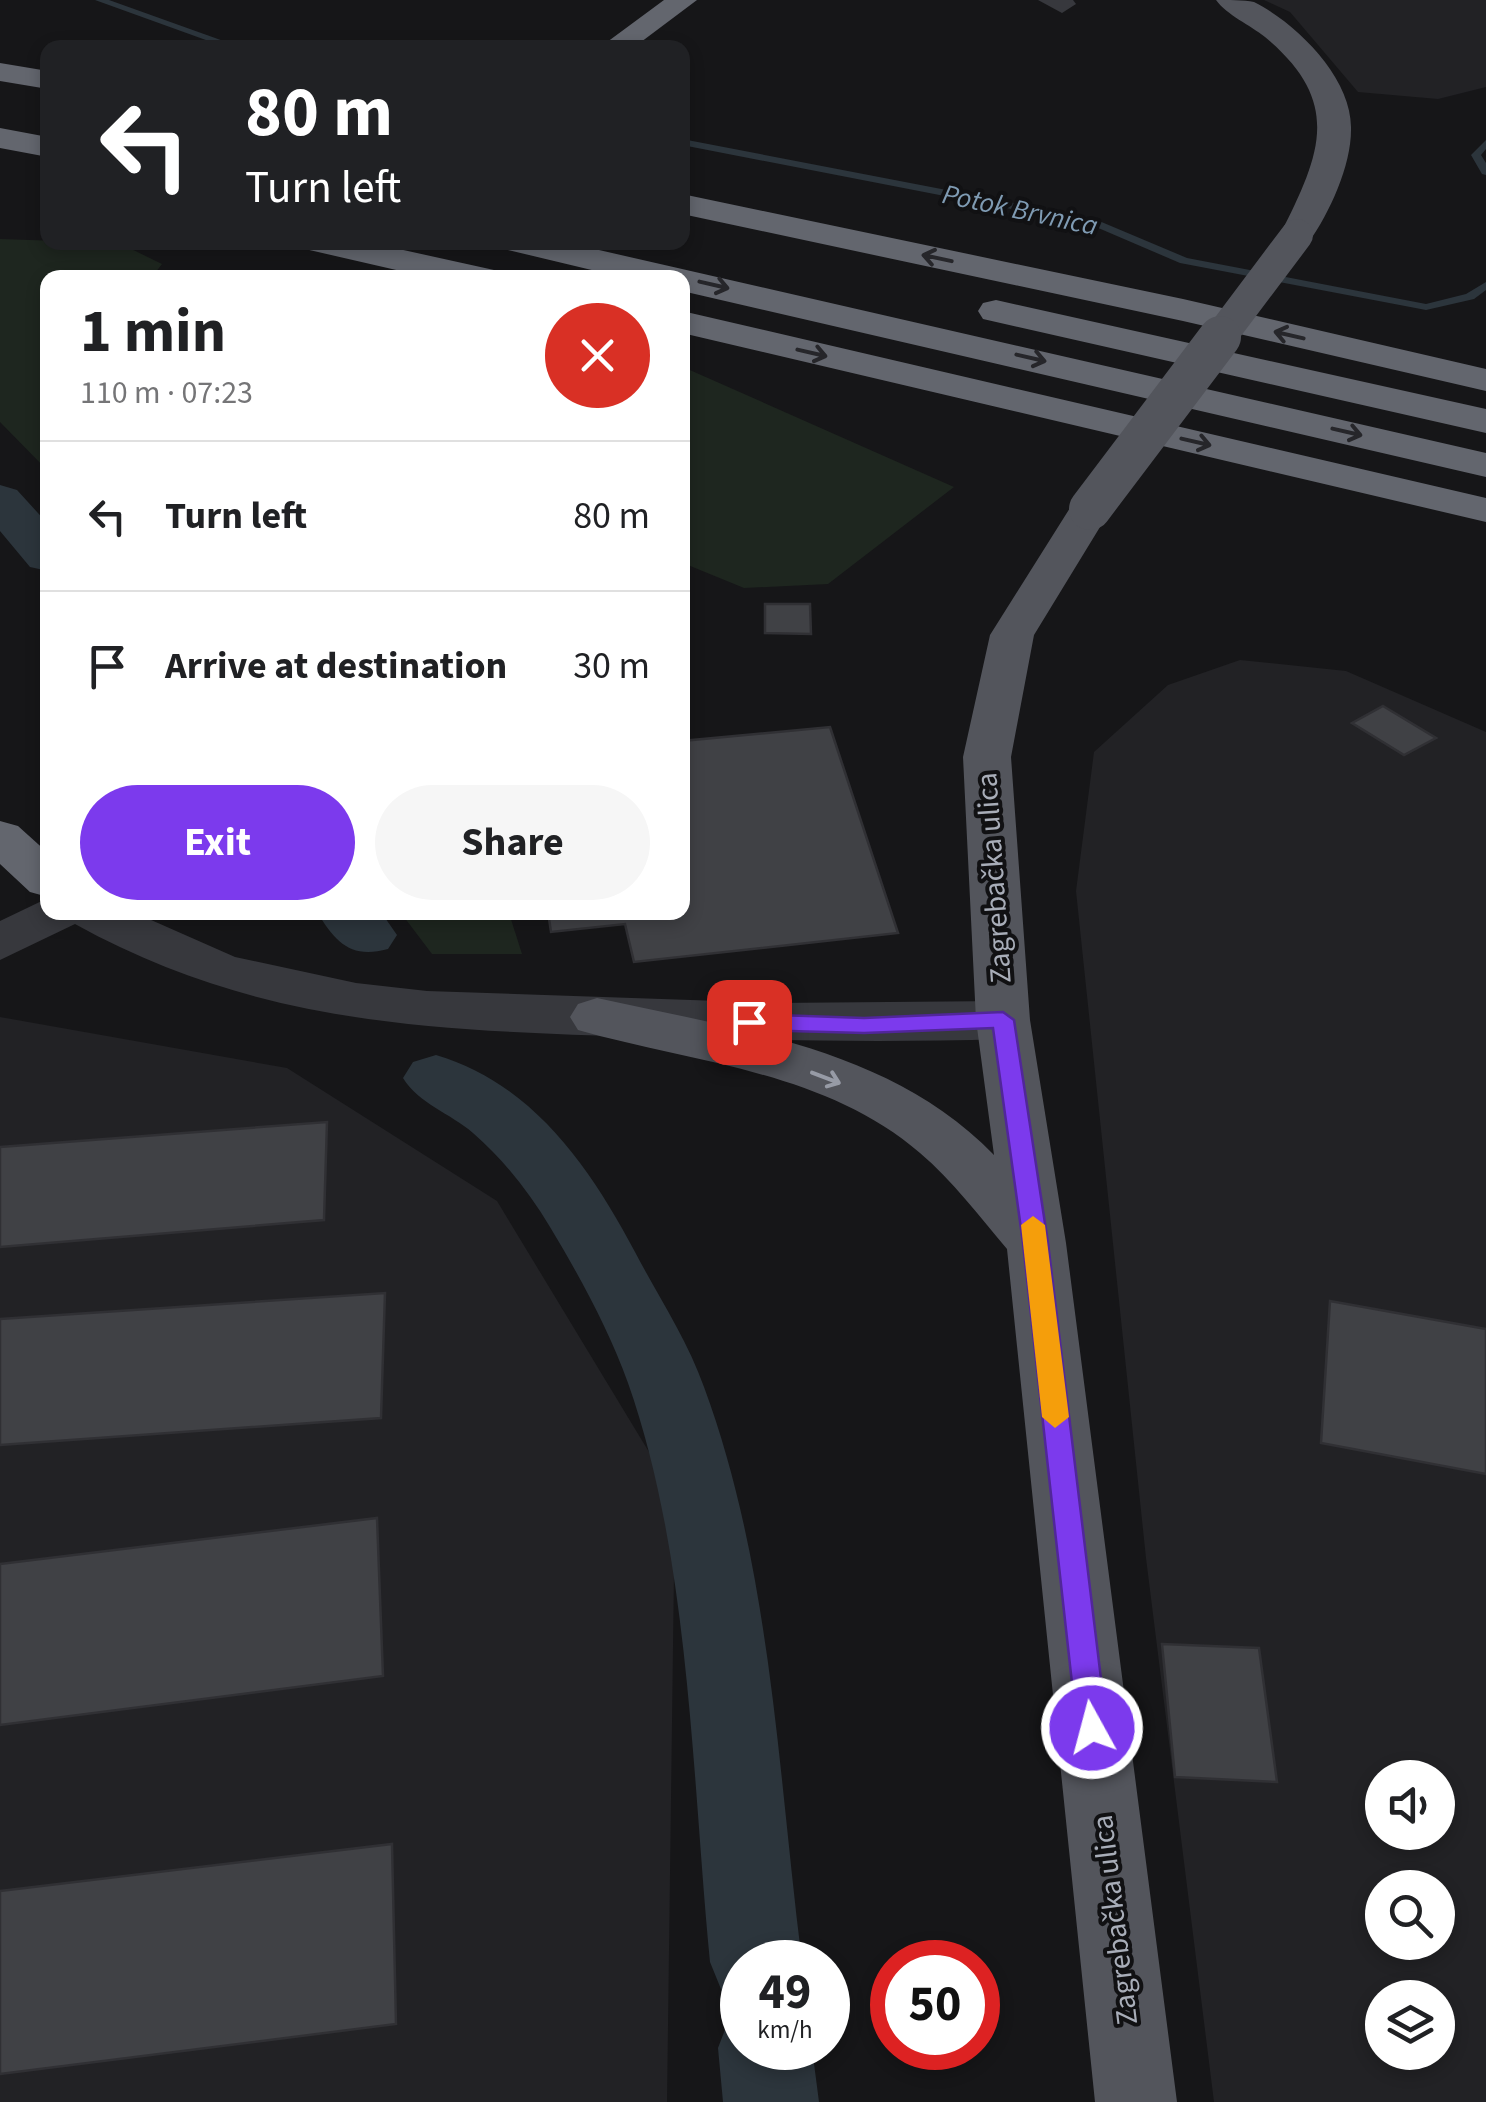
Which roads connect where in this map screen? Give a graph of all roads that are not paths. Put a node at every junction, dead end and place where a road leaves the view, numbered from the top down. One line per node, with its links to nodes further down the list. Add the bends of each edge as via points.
1 (683, 0): 3 (highway)
2 (1230, 0): 26 (main road, Zagrebačka ulica, bridge, via 1300,55 1320,81 1335,113 1327,174 1297,235 1090,510 1012,635 987,757)
3 (625, 40)
4 (0, 72): 5 (highway)
5 (40, 79)
6 (0, 138): 7 (highway)
7 (40, 146)
8 (690, 206): 16 (highway, one-way to 8)
9 (353, 250): 11 (highway)
10 (551, 250): 12 (highway, one-way to 12)
11 (445, 270)
12 (638, 270)
13 (690, 282): 18 (highway, one-way to 18)
14 (955, 302): 17 (highway)
15 (690, 324): 19 (highway, one-way to 19)
16 (1486, 380)
17 (1486, 421)
18 (1486, 464)
19 (1486, 510)
20 (0, 837): 21 (highway)
21 (40, 874)
22 (42, 920): 24 (street)
23 (104, 920): 25 (street, via 201,967 274,987 424,1007)
24 (0, 942)
25 (597, 1017): 26 (street, via 864,1026); 27 (main road, one-way to 27, via 782,1061 875,1097 934,1133)
26 (1003, 1020): 27 (main road, Zagrebačka ulica)
27 (1036, 1243): 28 (main road, Zagrebačka ulica)
28 (1136, 2102)

